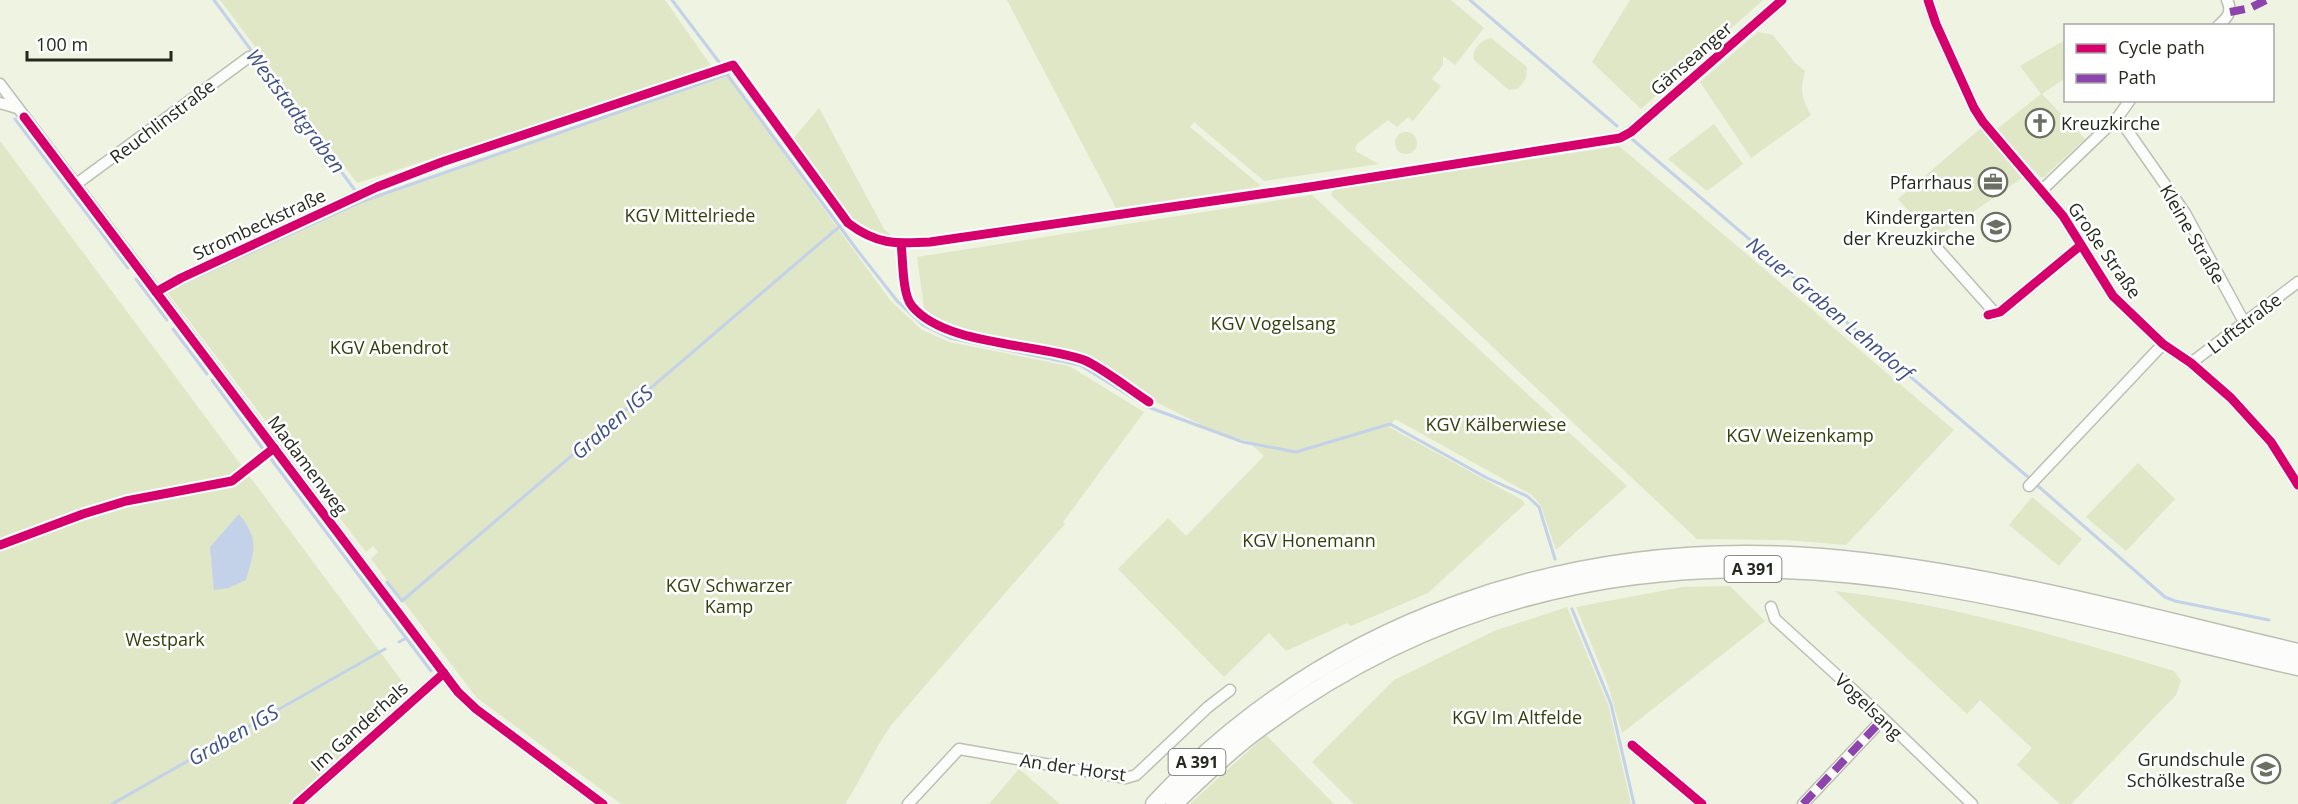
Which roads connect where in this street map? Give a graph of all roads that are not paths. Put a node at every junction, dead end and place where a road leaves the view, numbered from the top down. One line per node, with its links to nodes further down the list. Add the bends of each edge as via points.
1 (1782, 0): 11 (street, Gänseanger)
2 (1928, 0): 14 (street, Große Straße, via 1974,108)
3 (2227, 0): 4 (street, via 2230,12)
4 (2220, 24)
5 (249, 57): 12 (street, Reuchlinstraße)
6 (0, 84): 9 (street, Madamenweg)
7 (2129, 102): 10 (street)
8 (0, 103): 9 (street)
9 (17, 108): 12 (street, Madamenweg)
10 (2118, 117): 14 (street); 19 (street, Kleine Straße, via 2185,213)
11 (1620, 138)
12 (75, 185): 18 (street, Madamenweg)
13 (377, 187): 18 (street, Strombeckstraße)
14 (2042, 190): 15 (street, Große Straße)
15 (2082, 245): 16 (street, via 2000,312 1991,314); 20 (street, Große Straße, via 2113,296)
16 (1937, 248)
17 (2298, 282): 19 (street, Luftstraße)
18 (156, 292): 27 (street, Madamenweg)
19 (2244, 322): 21 (street, Luftstraße)
20 (2163, 344): 21 (street, Große Straße); 23 (street)
21 (2191, 363): 22 (street, Große Straße, via 2232,398 2267,438)
22 (2298, 485)
23 (2029, 486)
24 (1771, 607): 30 (street, Vogelsang, via 1775,619)
25 (2298, 652): 29 (highway, A 391, via 2058,596 1930,571 1790,555 1696,556 1579,569 1492,592 1391,631 1306,678)
26 (2298, 667): 29 (highway, A 391, via 2074,614 1928,585 1788,569 1697,570 1583,583 1498,605 1396,645)
27 (444, 673): 33 (street, Im Ganderhals); 34 (street, Madamenweg, via 468,702)
28 (1230, 690): 35 (street, An der Horst, via 1136,774 1126,778 959,749)
29 (1274, 709): 31 (highway, A 391)
30 (1883, 719): 39 (street); 40 (street, Vogelsang)
31 (1247, 728): 36 (highway, A 391, via 1200,759); 37 (highway, A 391)
32 (1632, 745): 38 (street)
33 (297, 804)
34 (603, 804)
35 (908, 804)
36 (1154, 804)
37 (1174, 804)
38 (1702, 804)
39 (1803, 804)
40 (1972, 804)

